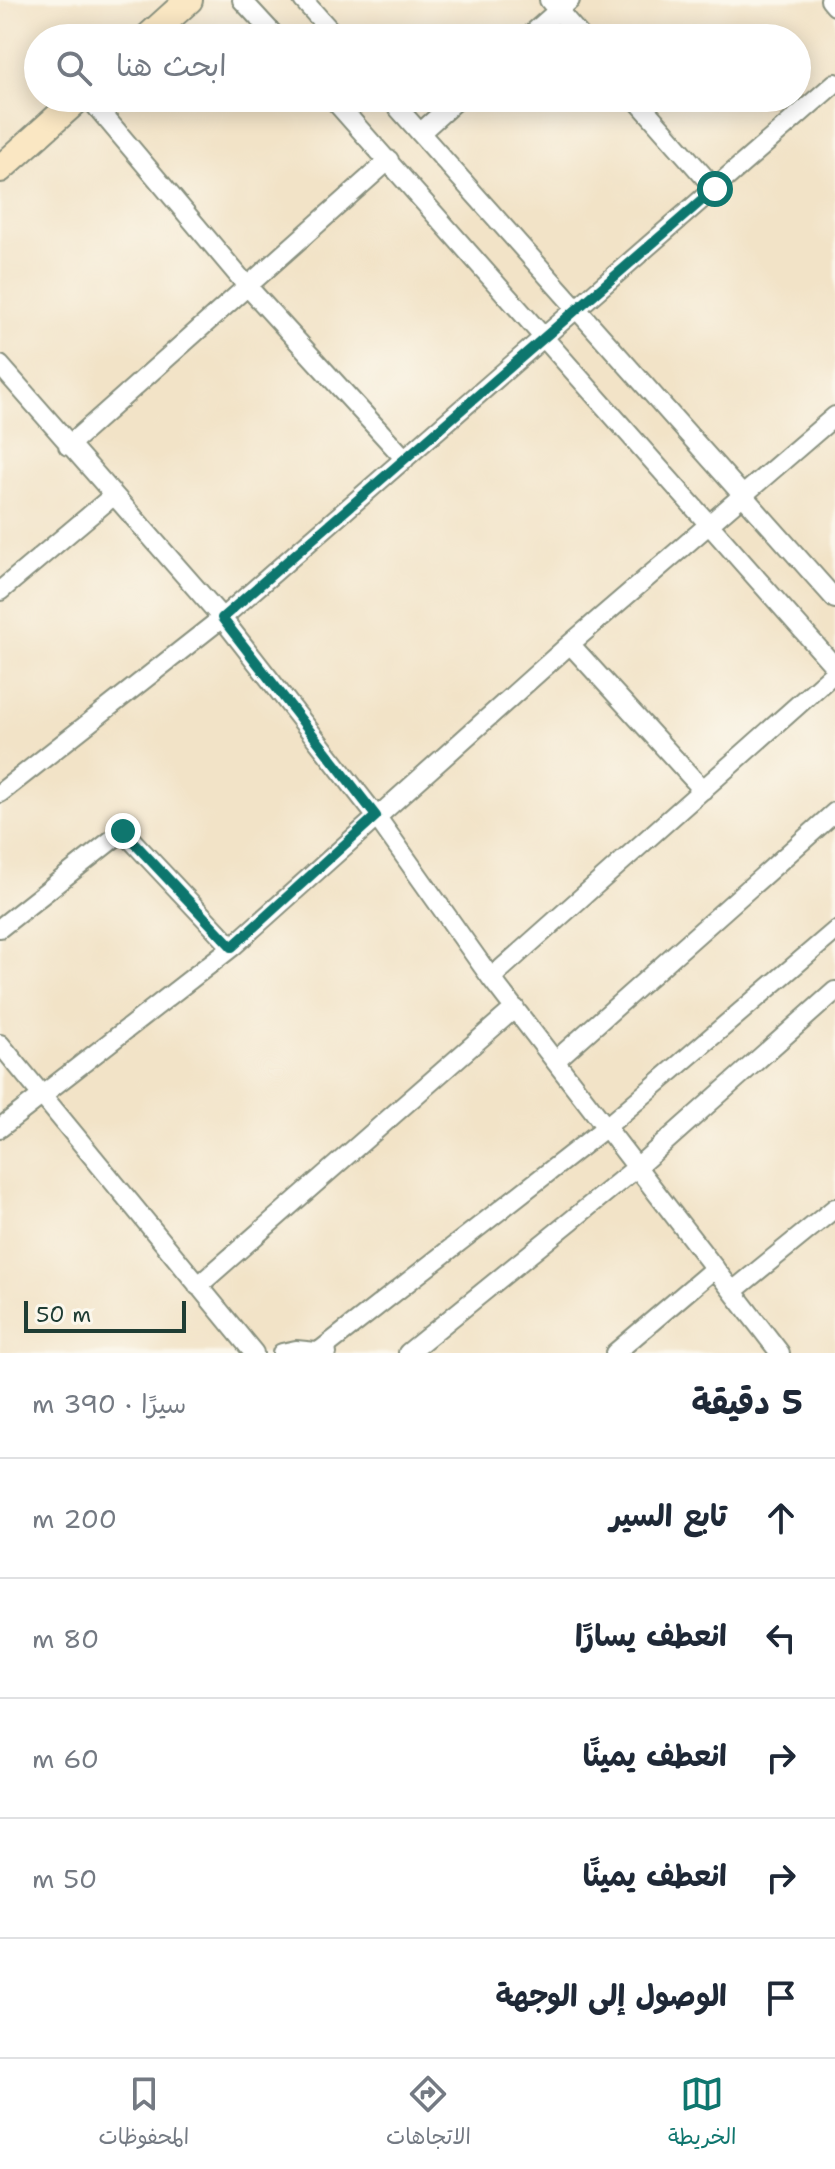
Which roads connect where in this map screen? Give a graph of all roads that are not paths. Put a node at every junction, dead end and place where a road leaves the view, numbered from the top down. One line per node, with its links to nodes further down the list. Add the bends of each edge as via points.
1 (189, 0): 7 (street)
2 (242, 0): 8 (street)
3 (303, 0): 9 (street)
4 (830, 0): 6 (street)
5 (559, 3): 10 (street); 11 (street)
6 (835, 6)
7 (162, 24)
8 (264, 24)
9 (324, 24)
10 (540, 24)
11 (573, 24)
12 (835, 83): 13 (street)
13 (811, 104)
14 (63, 112): 23 (street)
15 (101, 112): 25 (street)
16 (345, 112): 22 (street)
17 (401, 112): 21 (street)
18 (443, 112): 21 (street)
19 (647, 112): 24 (street)
20 (802, 112): 24 (street)
21 (420, 133): 26 (street)
22 (389, 160): 25 (street); 27 (street)
23 (0, 169)
24 (715, 189): 26 (street)
25 (248, 287): 30 (street); 31 (street)
26 (577, 310): 27 (street); 33 (street)
27 (545, 339): 31 (street); 34 (street)
28 (0, 365): 30 (street)
29 (835, 416): 33 (street)
30 (68, 446): 32 (street)
31 (405, 459): 37 (street)
32 (114, 495): 35 (street); 37 (street)
33 (741, 496): 34 (street); 36 (street)
34 (709, 525): 38 (street); 39 (street)
35 (0, 591)
36 (835, 599)
37 (222, 618): 41 (street); 43 (street)
38 (570, 644): 40 (street); 43 (street)
39 (835, 670): 40 (street)
40 (703, 790): 47 (street)
41 (0, 793)
42 (835, 812): 51 (street)
43 (376, 816): 46 (street); 47 (street)
44 (0, 928): 46 (street, via 123,831)
45 (835, 931): 54 (street)
46 (232, 947): 52 (street)
47 (491, 978): 49 (street)
48 (835, 991): 55 (street)
49 (515, 1008): 51 (street); 58 (street)
50 (0, 1044): 52 (street)
51 (555, 1061): 54 (street)
52 (40, 1097): 53 (street); 58 (street)
53 (0, 1128)
54 (605, 1128): 55 (street); 60 (street)
55 (636, 1168): 57 (street); 63 (street)
56 (835, 1208): 59 (street)
57 (715, 1268): 59 (street); 64 (street)
58 (198, 1286): 61 (street)
59 (733, 1291): 65 (street)
60 (324, 1351): 62 (street)
61 (254, 1353)
62 (282, 1353)
63 (408, 1353)
64 (615, 1353)
65 (780, 1353)

